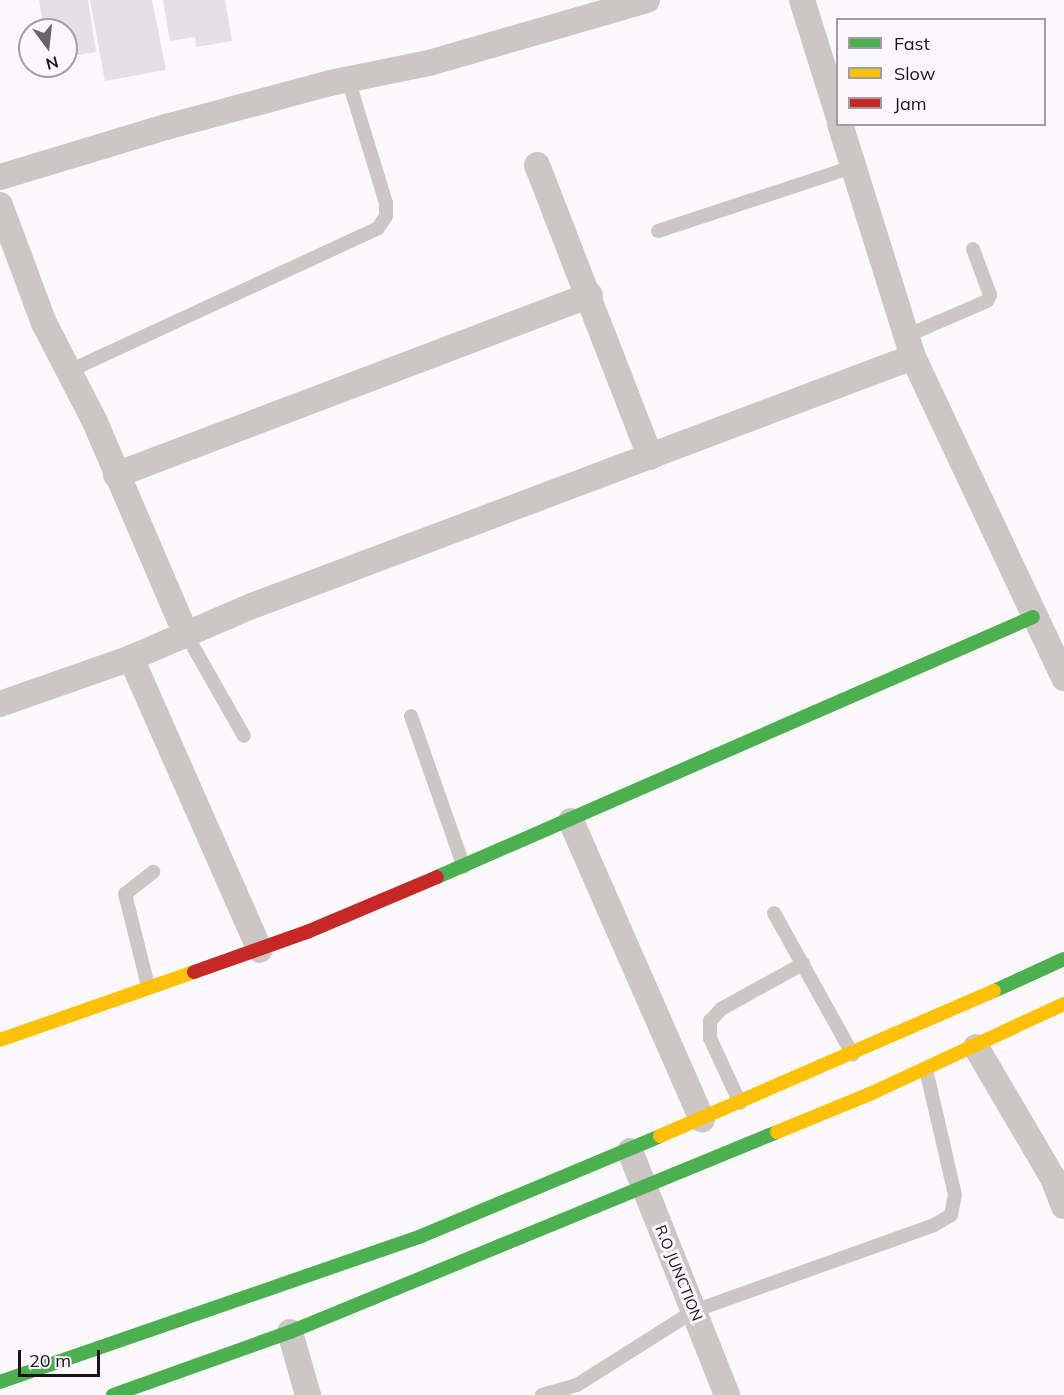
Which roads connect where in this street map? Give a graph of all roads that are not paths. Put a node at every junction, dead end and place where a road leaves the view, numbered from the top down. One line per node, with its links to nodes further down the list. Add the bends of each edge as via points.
1 (647, 0): 3 (street, via 429,63)
2 (802, 0): 4 (street)
3 (348, 79): 8 (street, via 166,127); 14 (lane, via 386,203 386,216 378,228)
4 (836, 113)
5 (841, 126): 7 (street)
6 (537, 165): 12 (street)
7 (853, 167): 10 (lane); 13 (street)
8 (0, 177)
9 (0, 205): 14 (street, via 44,323)
10 (658, 231)
11 (973, 249): 13 (lane, via 990,295 987,302)
12 (591, 295): 15 (street); 16 (street)
13 (909, 347): 15 (street); 17 (street)
14 (69, 371): 16 (street)
15 (650, 457): 18 (street)
16 (116, 475): 18 (street)
17 (1033, 617): 20 (street); 24 (street)
18 (186, 634): 19 (street); 23 (lane)
19 (131, 658): 21 (street); 28 (street)
20 (1064, 678)
21 (0, 704)
22 (411, 716): 25 (lane)
23 (244, 736)
24 (571, 821): 25 (street); 38 (street)
25 (464, 867): 28 (street)
26 (153, 872): 31 (lane, via 125,894)
27 (774, 913): 30 (lane)
28 (260, 950): 31 (street)
29 (1064, 958): 35 (street)
30 (803, 964): 35 (lane); 37 (lane, via 721,1009 710,1022 710,1038)
31 (148, 986): 33 (street)
32 (1064, 1004): 34 (street)
33 (0, 1040)
34 (976, 1047): 36 (street); 41 (street, via 1053,1178)
35 (853, 1055): 37 (street)
36 (926, 1069): 40 (street); 42 (lane, via 956,1195 951,1215 934,1225)
37 (740, 1103): 38 (street)
38 (702, 1120): 39 (street)
39 (630, 1151): 40 (street, R.O JUNCTION); 44 (street, via 419,1237)
40 (644, 1185): 42 (street, R.O JUNCTION); 43 (street)
41 (1064, 1206)
42 (694, 1311): 47 (lane, via 586,1381); 48 (street, R.O JUNCTION)
43 (290, 1332): 45 (street); 46 (street)
44 (0, 1382)
45 (113, 1395)
46 (308, 1395)
47 (542, 1395)
48 (727, 1395)

